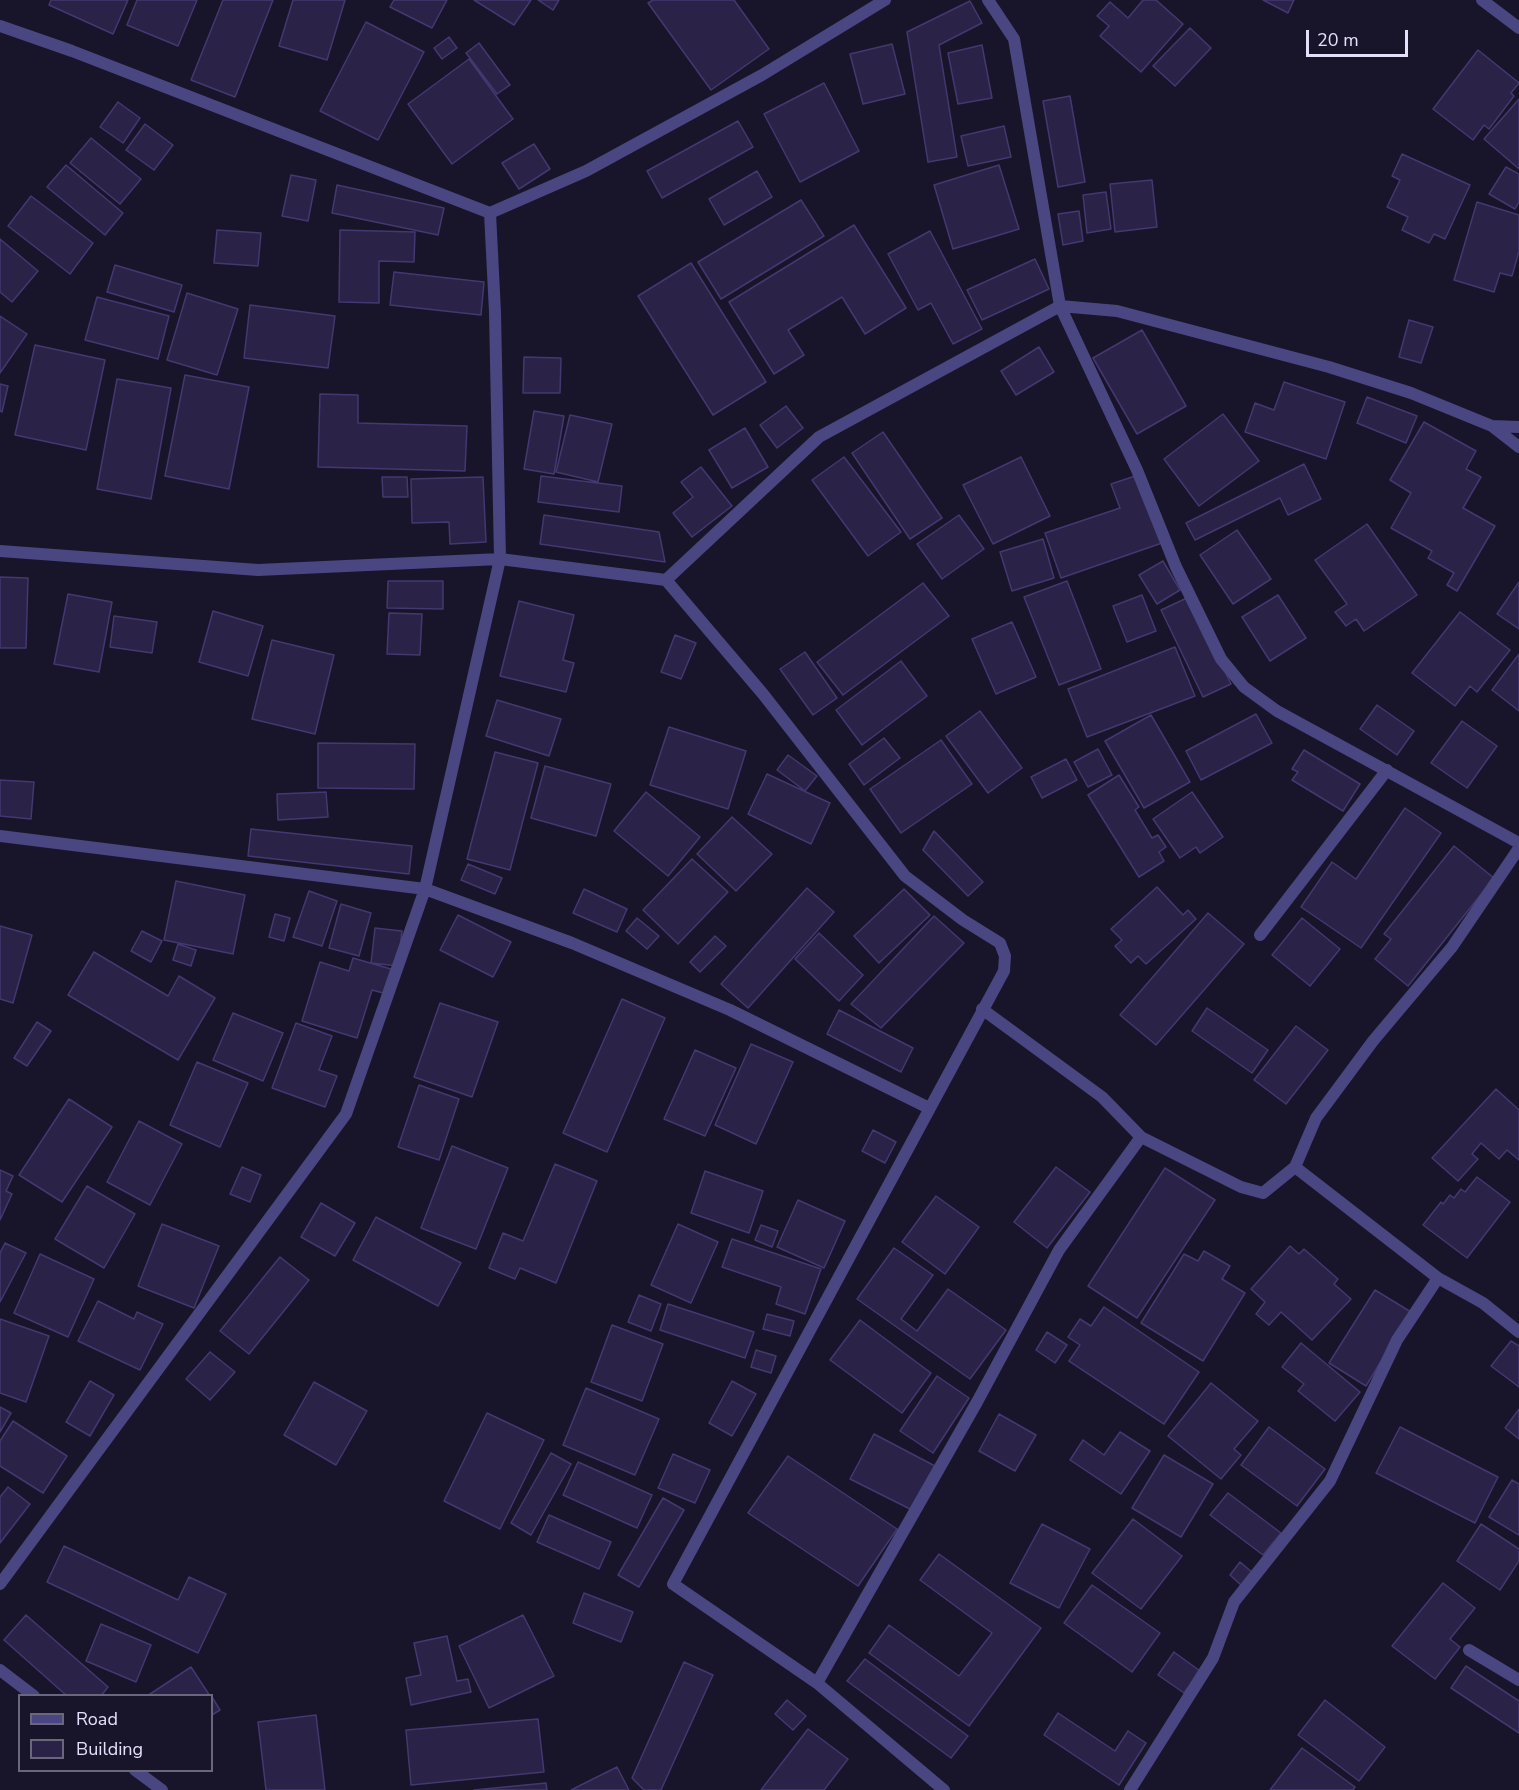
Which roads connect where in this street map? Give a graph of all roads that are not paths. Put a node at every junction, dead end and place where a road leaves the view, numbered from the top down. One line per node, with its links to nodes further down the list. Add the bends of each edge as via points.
1 (885, 0): 6 (street, via 762,75 586,171)
2 (988, 0): 7 (street, via 1014,39)
3 (1482, 0): 5 (street)
4 (0, 26): 6 (street)
5 (1519, 28)
6 (490, 213): 12 (street)
7 (1060, 306): 8 (street, via 1117,311 1329,367 1411,393); 13 (street, via 819,437); 14 (street, via 1221,659 1244,687 1277,711)
8 (1492, 426): 9 (street); 10 (street)
9 (1519, 427)
10 (1519, 447)
11 (0, 551): 12 (street, via 258,570)
12 (500, 559): 13 (street); 17 (street)
13 (666, 580): 19 (street, via 763,694 905,876 1000,943 1005,956 1004,971)
14 (1387, 770): 16 (street); 18 (street)
15 (0, 836): 17 (street)
16 (1519, 846): 22 (street, via 1452,947 1373,1041 1316,1118)
17 (425, 889): 20 (street, via 572,944 730,1010); 25 (street, via 346,1114)
18 (1260, 935)
19 (982, 1009): 20 (street); 21 (street, via 1102,1097)
20 (929, 1108): 29 (street, via 673,1584)
21 (1141, 1137): 22 (street, via 1241,1187 1263,1193); 29 (street, via 1059,1250)
22 (1295, 1167): 23 (street)
23 (1438, 1278): 24 (street, via 1483,1303); 34 (street, via 1396,1340 1330,1480 1234,1602 1213,1658)
24 (1519, 1332)
25 (0, 1584)
26 (1469, 1650): 28 (street)
27 (0, 1670): 30 (street)
28 (1519, 1680)
29 (817, 1683): 33 (street)
30 (33, 1694)
31 (138, 1772): 32 (street)
32 (162, 1790)
33 (944, 1790)
34 (1130, 1790)

